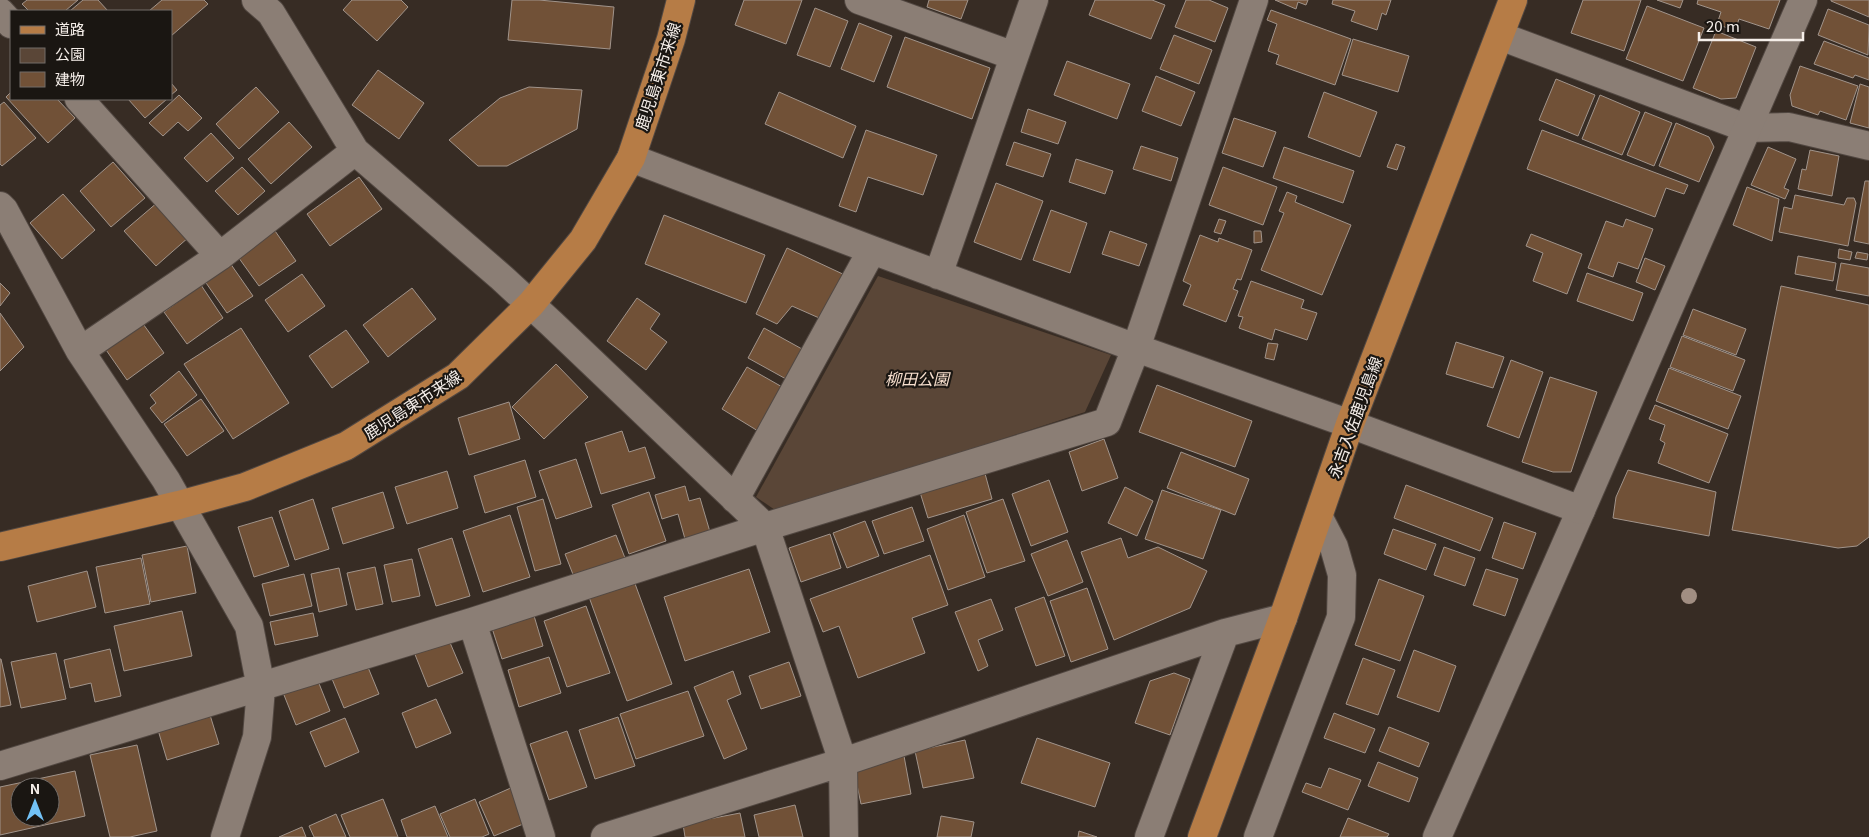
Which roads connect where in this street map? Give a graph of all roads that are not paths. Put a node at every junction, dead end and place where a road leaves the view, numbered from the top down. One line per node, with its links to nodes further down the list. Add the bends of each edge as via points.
1 (256, 0): 15 (street, via 271,13)
2 (681, 0): 16 (main road, 鹿児島東市来線)
3 (859, 0): 11 (street)
4 (1034, 0): 11 (street)
5 (1254, 0): 22 (street)
6 (1513, 0): 10 (main road, 永吉入佐鹿児島線)
7 (1803, 0): 13 (street)
8 (0, 12): 9 (street)
9 (10, 23)
10 (1500, 36): 13 (street); 24 (main road, 永吉入佐鹿児島線)
11 (1014, 56): 20 (street)
12 (80, 100): 19 (street)
13 (1746, 128): 14 (street, via 1789,127); 27 (street)
14 (1869, 146)
15 (355, 151): 19 (street); 21 (street)
16 (631, 158): 18 (street); 21 (main road, 鹿児島東市来線, via 582,240)
17 (0, 206): 23 (street)
18 (872, 250): 20 (street); 25 (street)
19 (220, 256): 23 (street)
20 (938, 275): 22 (street)
21 (531, 304): 25 (street); 26 (main road, 鹿児島東市来線, via 458,376 346,446 245,487)
22 (1136, 348): 24 (street); 29 (street, via 1107,422)
23 (80, 351): 26 (street, via 166,480)
24 (1350, 424): 27 (street); 28 (main road, 永吉入佐鹿児島線)
25 (735, 499): 29 (street)
26 (179, 505): 30 (main road, 鹿児島東市来線); 34 (street, via 249,626)
27 (1581, 510): 44 (street)
28 (1318, 518): 31 (main road, 永吉入佐鹿児島線); 43 (street, via 1334,547 1342,576 1341,617)
29 (765, 527): 32 (street); 35 (street)
30 (0, 547)
31 (1283, 618): 33 (street); 42 (main road, 永吉入佐鹿児島線)
32 (472, 622): 34 (street); 38 (street)
33 (1225, 633): 35 (street); 41 (street)
34 (261, 688): 36 (street); 37 (street, via 257,737)
35 (843, 762): 39 (street); 40 (street)
36 (0, 766)
37 (225, 837)
38 (541, 837)
39 (605, 837)
40 (844, 837)
41 (1149, 837)
42 (1202, 837)
43 (1258, 837)
44 (1437, 837)

